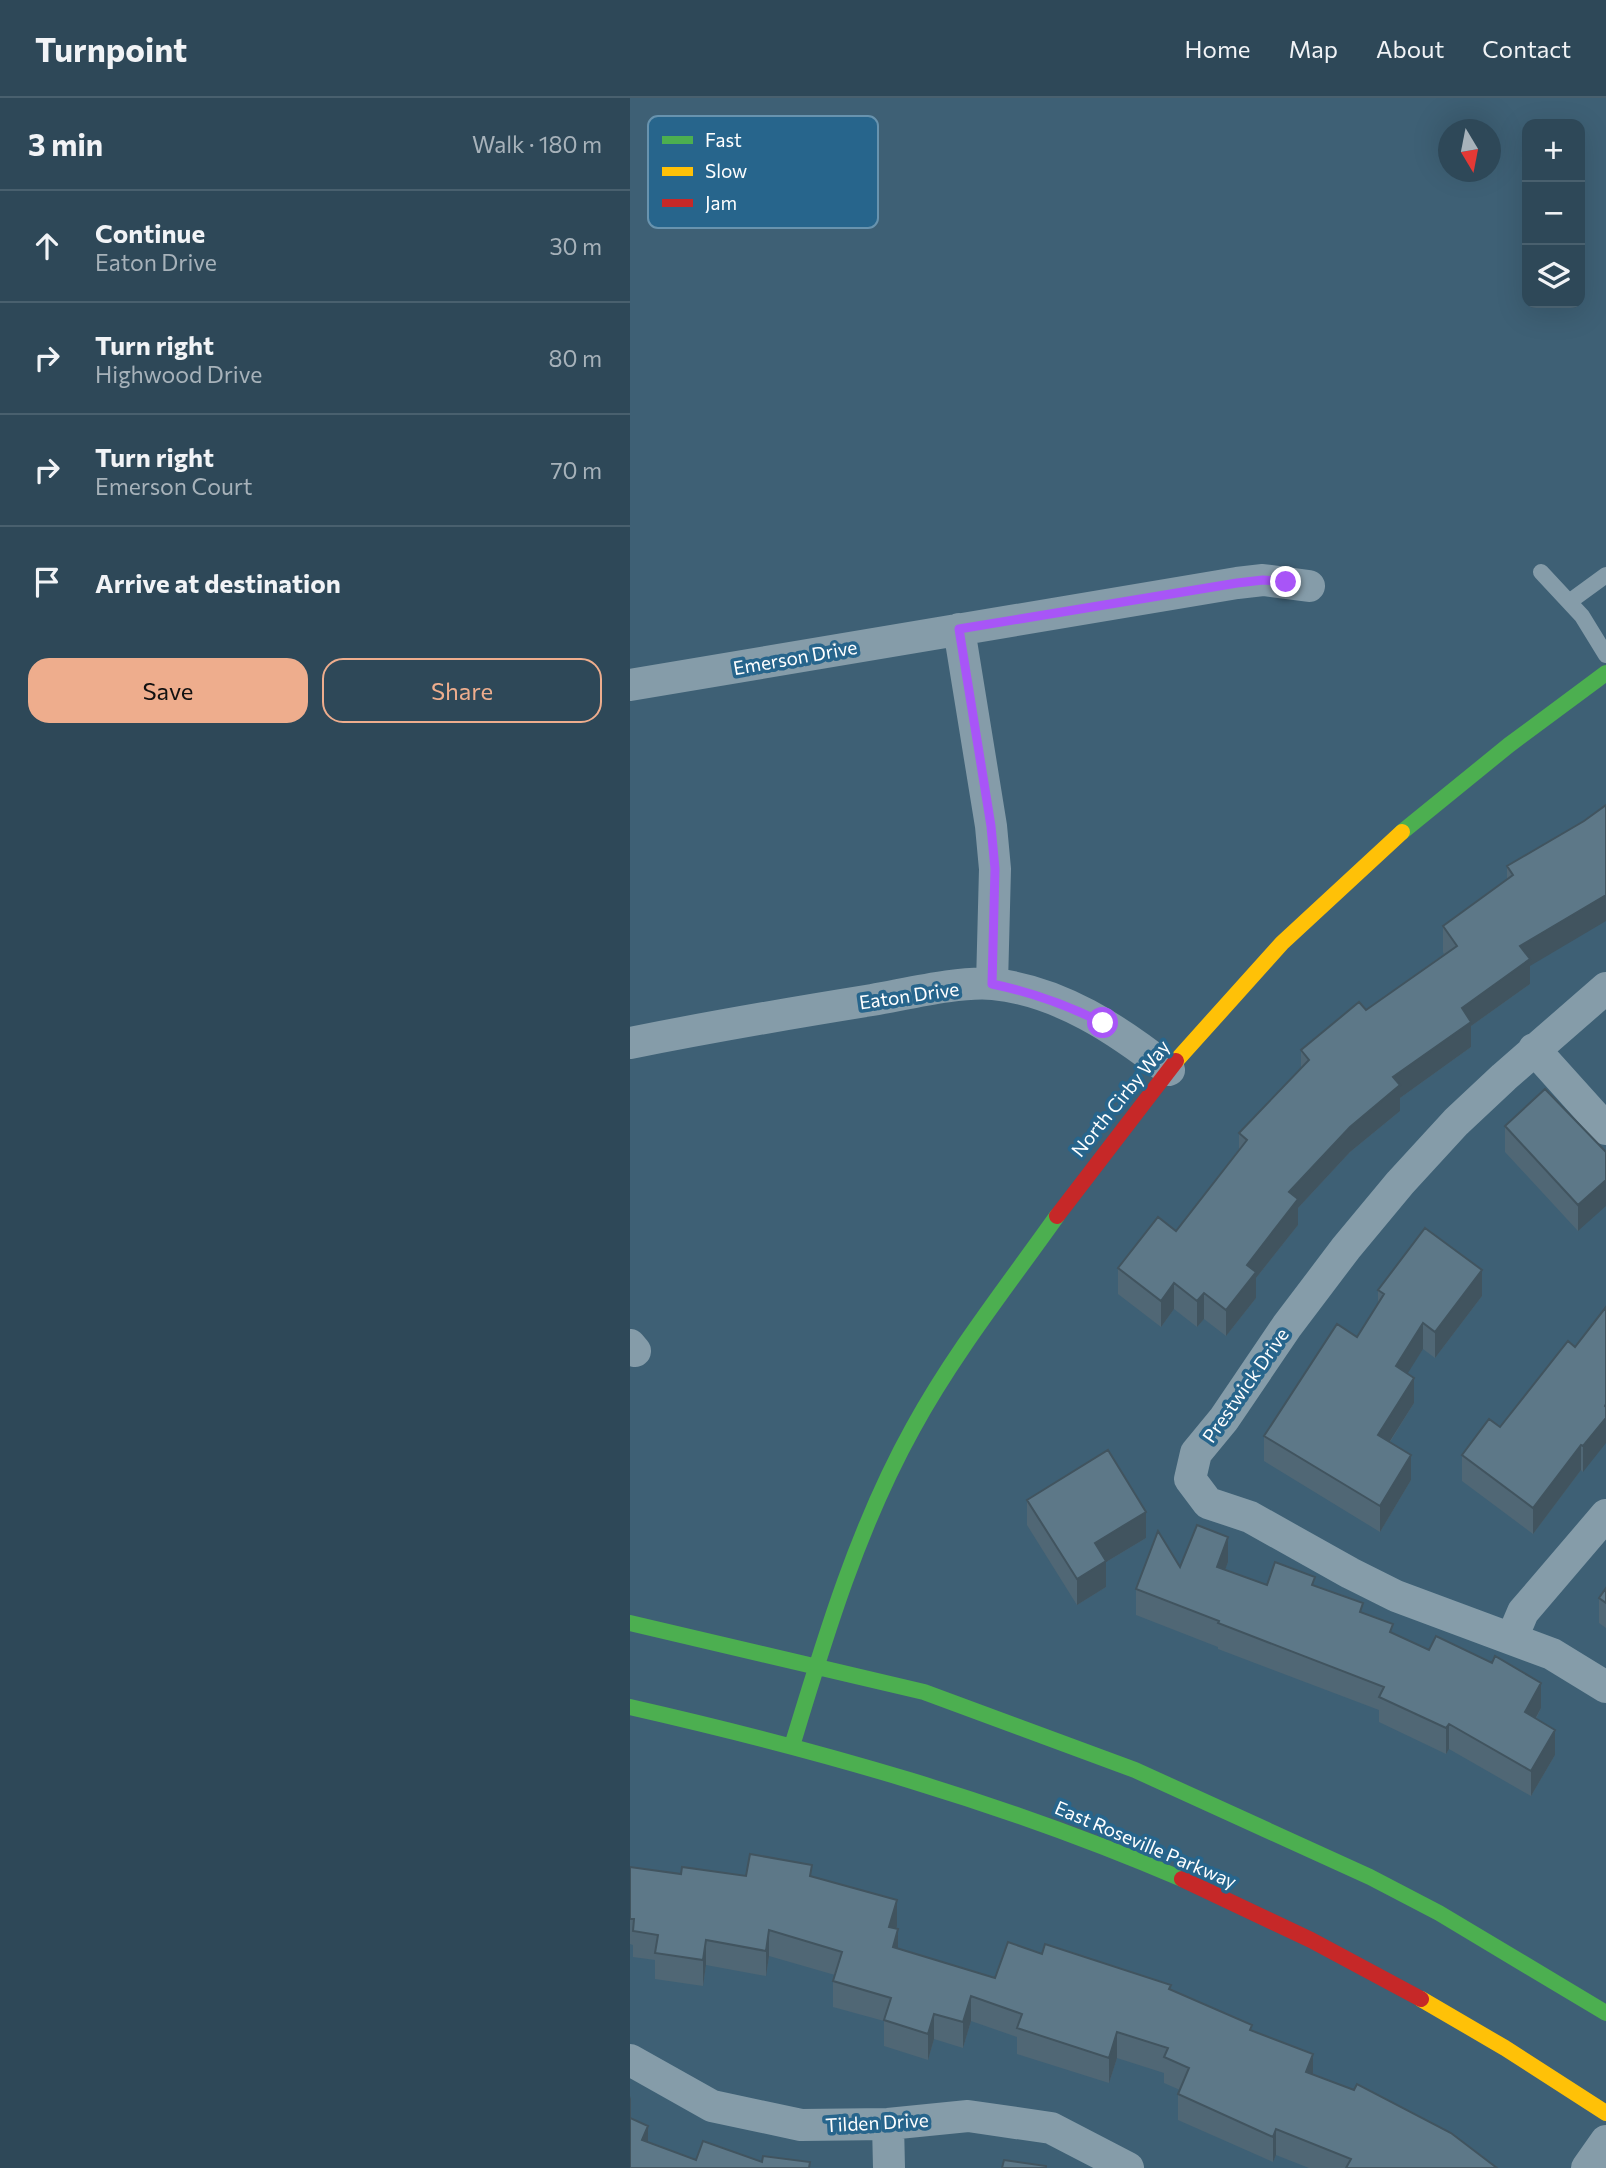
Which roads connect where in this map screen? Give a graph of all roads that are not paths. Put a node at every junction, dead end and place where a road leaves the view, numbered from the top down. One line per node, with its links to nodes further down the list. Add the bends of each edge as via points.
1 (1541, 572): 4 (lane)
2 (1606, 575): 4 (lane)
3 (1309, 586): 5 (street, Emerson Drive, via 1263,580 1237,583)
4 (1569, 601): 6 (lane)
5 (959, 629): 8 (street, Emerson Drive); 9 (street, via 995,869)
6 (1606, 654)
7 (1606, 673): 13 (main road, North Cirby Way, via 1522,733 1354,873 1239,988)
8 (630, 685)
9 (992, 984): 11 (street, Eaton Drive, via 932,989); 13 (street, Eaton Drive, via 1080,1012 1122,1034)
10 (1606, 988): 12 (street, Prestwick Drive)
11 (630, 1043)
12 (1534, 1049): 14 (street); 17 (street, Prestwick Drive, via 1456,1122 1346,1248 1196,1453 1190,1479 1208,1503 1250,1517 1384,1590)
13 (1169, 1070): 18 (main road, North Cirby Way, via 1095,1162 947,1370 882,1491)
14 (1606, 1129)
15 (1606, 1516): 17 (street, via 1523,1612)
16 (630, 1623): 18 (main road)
17 (1512, 1638): 19 (street, Prestwick Drive, via 1552,1654)
18 (816, 1665): 21 (main road, North Cirby Way); 22 (main road, via 924,1692 1207,1801 1428,1907)
19 (1606, 1687)
20 (630, 1707): 21 (main road, East Roseville Parkway)
21 (792, 1746): 24 (main road, East Roseville Parkway, via 906,1777 1032,1819 1250,1911 1471,2028)
22 (1606, 2013)
23 (630, 2060): 25 (street, Tilden Drive, via 712,2106 802,2125)
24 (1606, 2113)
25 (888, 2124): 27 (street); 28 (street, Tilden Drive, via 968,2116 1051,2128)
26 (1606, 2141): 29 (street)
27 (889, 2168)
28 (1128, 2168)
29 (1587, 2168)

